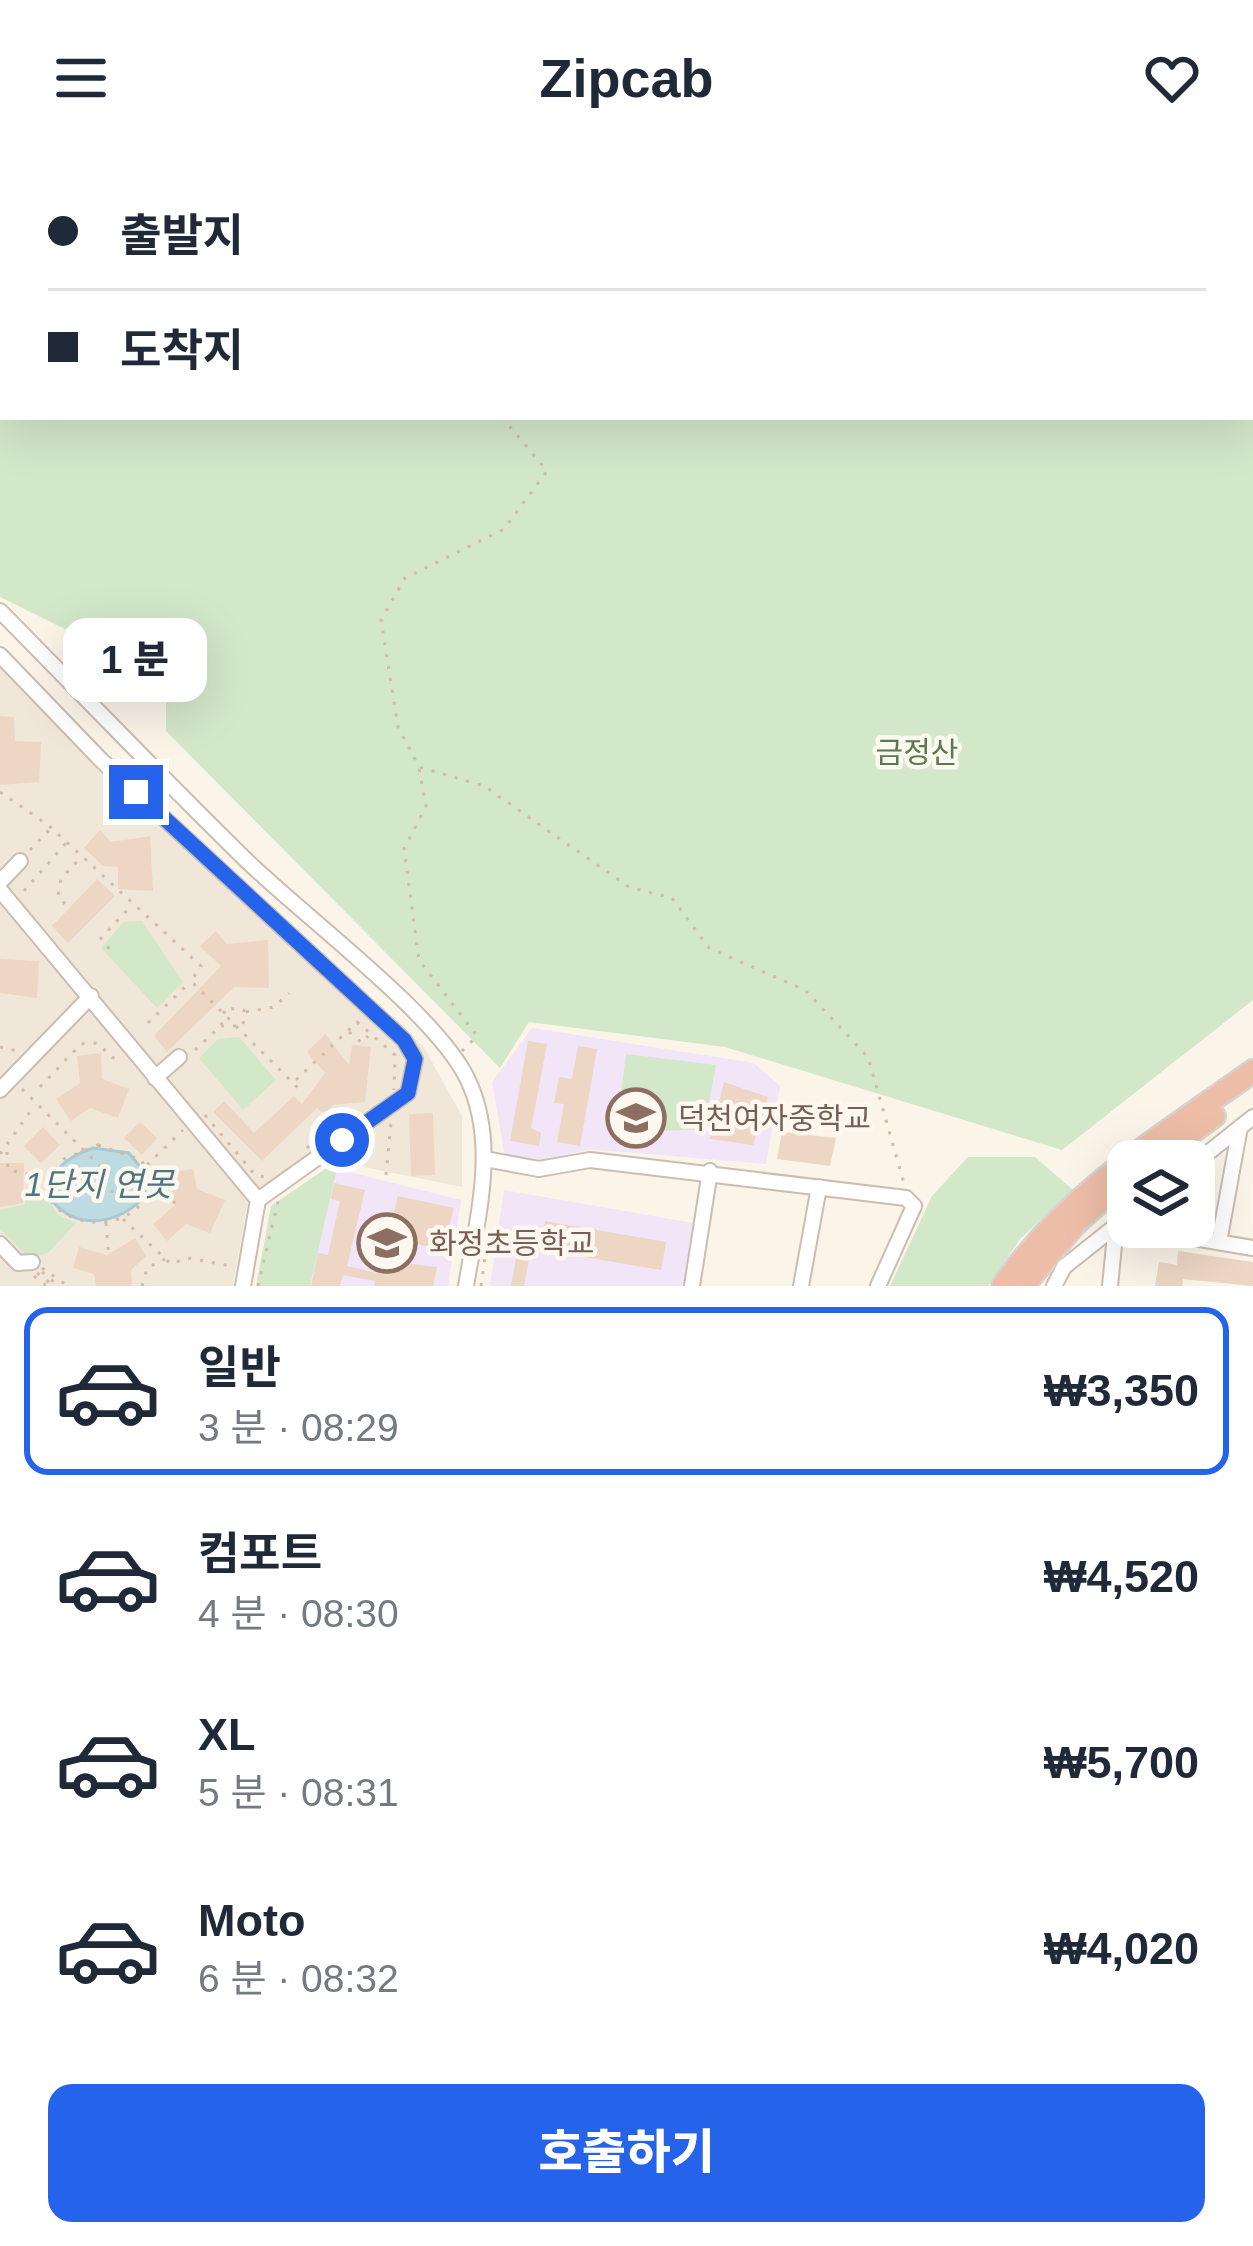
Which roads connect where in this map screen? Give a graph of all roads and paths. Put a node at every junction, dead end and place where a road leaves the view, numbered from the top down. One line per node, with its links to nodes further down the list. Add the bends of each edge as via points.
1 (505, 420): 4 (path, via 548,471 504,529 405,578 381,620 398,727)
2 (0, 611): 30 (street)
3 (0, 655): 40 (street, via 102,761 404,1040 415,1075)
4 (419, 767): 30 (path, via 426,806 404,849 419,960 477,1036); 67 (path, via 484,786 629,887 672,898 709,948 806,990 868,1058)
5 (0, 792): 6 (path)
6 (51, 828): 7 (path); 9 (path)
7 (67, 843): 8 (path); 11 (path)
8 (82, 857): 12 (path, via 61,878); 13 (path)
9 (20, 860): 10 (street)
10 (0, 886): 17 (street)
11 (24, 891)
12 (65, 904)
13 (132, 905): 14 (path, via 101,938); 15 (path, via 201,966)
14 (109, 950)
15 (191, 981): 18 (path); 20 (path)
16 (289, 993): 19 (path, via 274,1007)
17 (91, 996): 32 (street); 33 (street)
18 (221, 1011): 19 (path, via 236,1005); 21 (path); 22 (path)
19 (244, 1013): 22 (path)
20 (148, 1023)
21 (221, 1026): 22 (path); 26 (path)
22 (239, 1029): 34 (path)
23 (347, 1031): 24 (path, via 357,1022); 24 (path, via 362,1042); 34 (path)
24 (370, 1033): 40 (path, via 395,1055)
25 (0, 1047): 28 (path)
26 (195, 1050)
27 (121, 1051): 35 (path, via 113,1058 97,1043 81,1044)
28 (22, 1053)
29 (179, 1057): 33 (street)
30 (453, 1059): 53 (street, via 479,1116)
31 (1253, 1071): 91 (highway, via 1077,1202)
32 (12, 1078): 37 (street); 39 (path)
33 (155, 1078): 66 (street)
34 (293, 1083): 38 (path)
35 (40, 1087)
36 (1253, 1087): 46 (highway)
37 (0, 1090)
38 (300, 1090)
39 (36, 1103): 45 (path); 50 (path)
40 (393, 1104): 42 (street); 59 (path)
41 (201, 1110): 56 (path)
42 (367, 1118): 51 (path, via 344,1110); 66 (street)
43 (1247, 1122): 47 (street); 74 (street)
44 (183, 1130): 55 (path)
45 (3, 1138): 49 (path)
46 (1180, 1140)
47 (1215, 1147)
48 (320, 1148): 54 (path)
49 (7, 1150): 52 (path); 60 (path, via 8,1170)
50 (82, 1150): 55 (path, via 113,1146); 58 (path); 60 (path)
51 (305, 1150)
52 (0, 1154)
53 (484, 1160): 57 (street, via 539,1169 590,1160); 87 (street)
54 (301, 1161)
55 (146, 1166): 64 (path)
56 (249, 1167): 56 (path, via 263,1178 282,1174 261,1181)
57 (710, 1171): 61 (street); 88 (street)
58 (106, 1172): 62 (path, via 124,1175); 62 (path, via 94,1180 97,1192)
59 (386, 1175)
60 (51, 1179): 71 (path, via 60,1213)
61 (819, 1187): 67 (street); 89 (street)
62 (124, 1190): 68 (path)
63 (283, 1193): 86 (path)
64 (148, 1194): 68 (path); 69 (path)
65 (1107, 1196): 92 (highway)
66 (258, 1200): 85 (street)
67 (909, 1201): 90 (street, via 914,1206)
68 (140, 1204): 70 (path)
69 (178, 1204)
70 (122, 1218): 71 (path); 78 (path)
71 (106, 1222): 79 (path)
72 (1107, 1233): 93 (street, via 1064,1267)
73 (1215, 1241): 74 (street)
74 (1219, 1242): 77 (street)
75 (0, 1244): 81 (street)
76 (1117, 1248): 94 (street)
77 (1253, 1248)
78 (165, 1258): 80 (path); 84 (path, via 147,1268)
79 (109, 1259)
80 (231, 1266)
81 (34, 1267): 82 (path); 83 (path)
82 (47, 1286)
83 (68, 1286)
84 (142, 1286)
85 (243, 1286)
86 (258, 1286)
87 (466, 1286)
88 (692, 1286)
89 (801, 1286)
90 (878, 1286)
91 (1003, 1286)
92 (1023, 1286)
93 (1054, 1286)
94 (1110, 1286)

